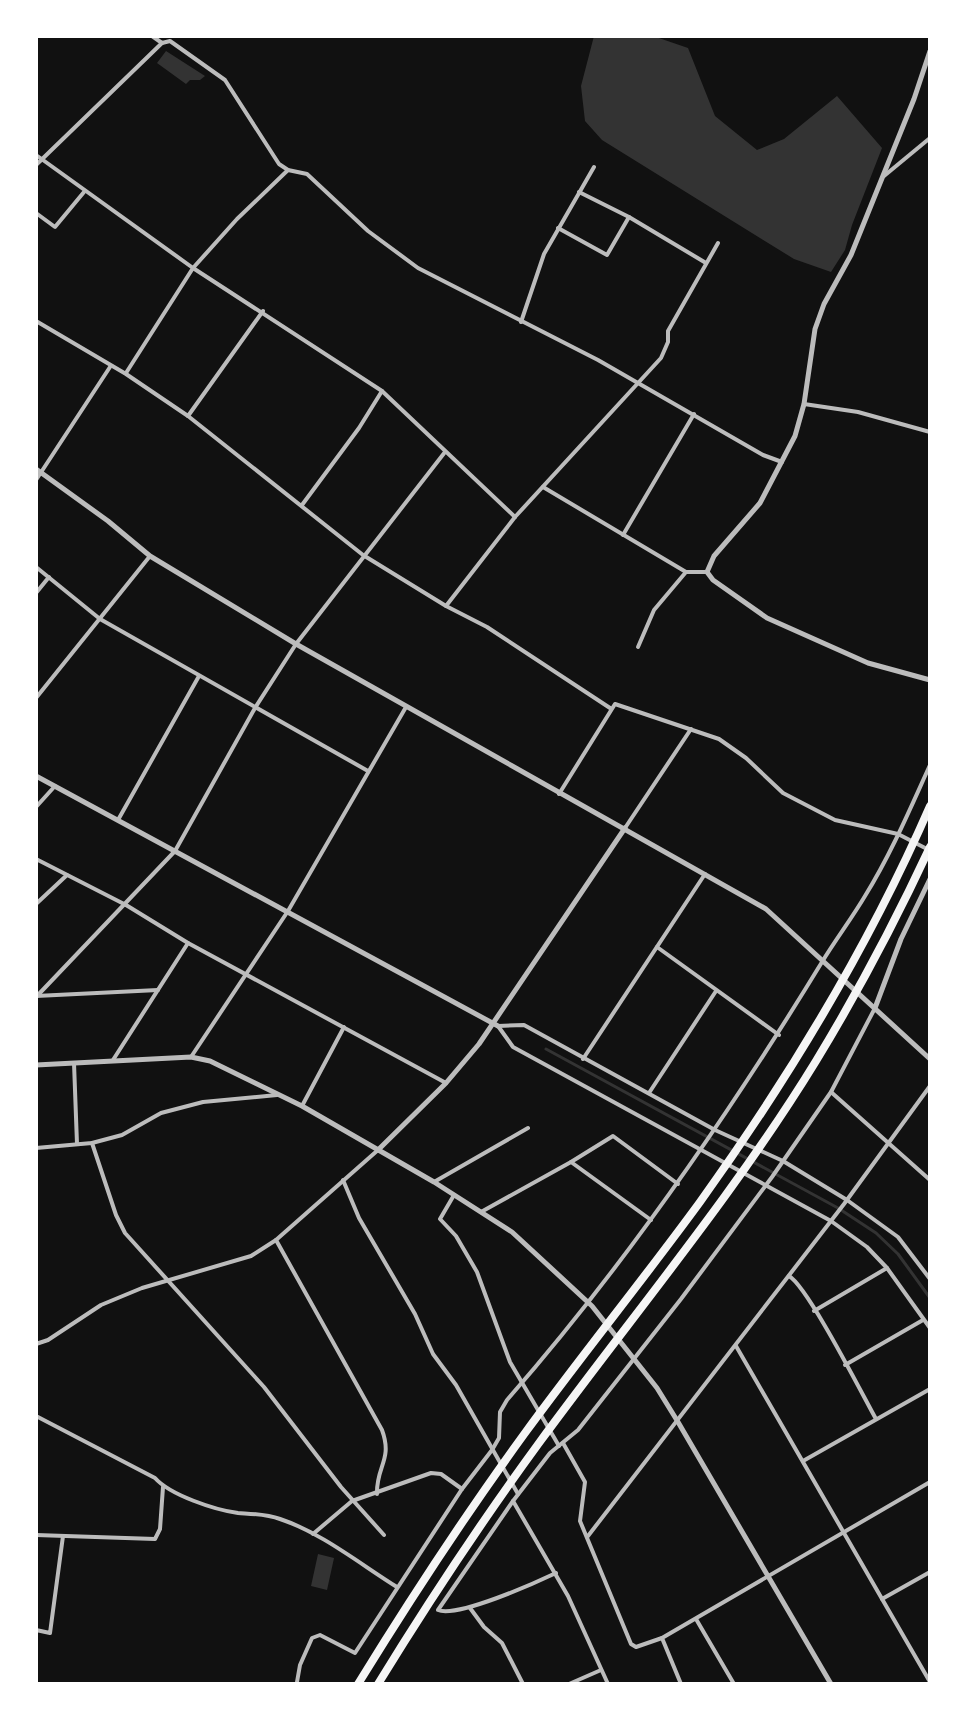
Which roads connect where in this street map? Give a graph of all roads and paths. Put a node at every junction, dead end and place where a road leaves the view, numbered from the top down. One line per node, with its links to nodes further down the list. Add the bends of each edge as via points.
1 (152, 36): 2 (street)
2 (162, 43): 6 (street); 9 (street, via 170,41 225,80 275,159)
3 (930, 51): 10 (street)
4 (930, 138): 10 (street)
5 (36, 155): 6 (street)
6 (41, 160): 7 (street); 11 (street)
7 (36, 165)
8 (594, 167): 12 (street)
9 (288, 170): 18 (street); 21 (street, via 307,174 368,231 418,268)
10 (882, 177): 26 (street, via 815,329)
11 (84, 192): 13 (street, via 55,227); 18 (street)
12 (579, 192): 14 (street); 15 (street)
13 (36, 213)
14 (629, 217): 15 (street, via 607,255); 17 (street)
15 (558, 228): 21 (street)
16 (718, 243): 17 (street)
17 (706, 263): 24 (street, via 668,331 661,358)
18 (193, 268): 19 (street); 23 (street)
19 (263, 311): 25 (street); 28 (street)
20 (36, 321): 22 (street)
21 (521, 322): 24 (street)
22 (110, 367): 23 (street); 32 (street)
23 (126, 374): 28 (street)
24 (638, 384): 27 (street); 34 (street)
25 (382, 391): 30 (street); 35 (street)
26 (804, 404): 29 (street); 31 (street)
27 (694, 414): 31 (street); 37 (street)
28 (188, 416): 35 (street)
29 (930, 432)
30 (445, 452): 36 (street); 38 (street)
31 (782, 462): 42 (street, via 760,503 714,556)
32 (39, 471): 33 (street); 39 (street)
33 (36, 480)
34 (543, 487): 36 (street); 37 (street)
35 (302, 505): 38 (street)
36 (515, 517): 45 (street)
37 (623, 535): 41 (street)
38 (363, 555): 45 (street); 47 (street)
39 (150, 556): 46 (street); 47 (street)
40 (36, 567): 43 (street)
41 (686, 572): 42 (street); 48 (street, via 654,610)
42 (707, 572): 50 (street, via 767,618 868,663)
43 (49, 577): 44 (street); 46 (street)
44 (36, 593)
45 (446, 606): 54 (street)
46 (100, 619): 49 (street); 51 (street)
47 (296, 644): 52 (street); 53 (street)
48 (638, 647)
49 (199, 676): 53 (street); 63 (street)
50 (930, 680)
51 (36, 698)
52 (408, 705): 57 (street); 60 (street)
53 (255, 708): 57 (street); 67 (street)
54 (610, 708): 55 (street, via 615,704); 60 (street)
55 (691, 729): 64 (street); 65 (street, via 719,739 783,793 835,820)
56 (930, 765): 65 (street)
57 (368, 771): 74 (street)
58 (36, 776): 59 (street)
59 (55, 786): 62 (street); 63 (street)
60 (559, 794): 64 (street)
61 (930, 806): 166 (highway, via 852,964 757,1118 526,1432 426,1574)
62 (36, 807)
63 (118, 820): 67 (street)
64 (625, 828): 69 (street); 83 (street)
65 (898, 834): 66 (street); 77 (street)
66 (930, 848): 167 (highway, via 867,974 763,1142 539,1443 438,1586)
67 (175, 851): 73 (street); 74 (street)
68 (36, 859): 70 (street)
69 (705, 874): 76 (street); 77 (street, via 766,909)
70 (67, 875): 72 (street); 73 (street)
71 (930, 879): 82 (street)
72 (36, 904)
73 (126, 905): 75 (street); 81 (street)
74 (288, 911): 78 (street); 83 (street)
75 (188, 943): 78 (street); 79 (street)
76 (657, 947): 80 (street); 87 (street)
77 (822, 961): 82 (street); 85 (street)
78 (246, 975): 84 (street); 86 (street)
79 (158, 990): 81 (street); 89 (street)
80 (716, 991): 85 (street); 95 (street)
81 (37, 996)
82 (875, 1008): 88 (street); 94 (street)
83 (496, 1024): 87 (street, via 524,1025); 92 (street); 105 (street, via 513,1047)
84 (344, 1027): 92 (street); 97 (street)
85 (779, 1035): 99 (street)
86 (191, 1057): 89 (street); 96 (street, via 210,1061)
87 (583, 1059): 95 (street)
88 (930, 1059)
89 (113, 1060): 90 (street)
90 (74, 1063): 91 (street); 102 (street)
91 (36, 1065)
92 (446, 1083): 104 (street)
93 (930, 1086): 100 (street)
94 (831, 1092): 100 (street); 106 (street)
95 (648, 1094): 99 (street)
96 (277, 1095): 97 (street); 101 (street, via 203,1102 161,1113 122,1135)
97 (302, 1106): 104 (street)
98 (528, 1128): 110 (street)
99 (714, 1132): 105 (street); 106 (street)
100 (887, 1142): 109 (street); 114 (street)
101 (92, 1143): 102 (street); 122 (street, via 125,1233)
102 (77, 1144): 103 (street)
103 (36, 1148)
104 (378, 1150): 108 (street); 110 (street)
105 (702, 1150): 111 (street); 112 (street)
106 (783, 1161): 112 (street); 114 (street)
107 (571, 1162): 111 (street, via 613,1136); 115 (street); 116 (street)
108 (343, 1180): 118 (street); 137 (street, via 433,1354)
109 (930, 1180)
110 (434, 1182): 113 (street)
111 (678, 1184): 116 (street)
112 (766, 1186): 117 (street); 129 (street)
113 (454, 1195): 115 (street); 131 (street, via 440,1219 477,1272)
114 (845, 1202): 117 (street); 121 (street, via 898,1237)
115 (481, 1212): 123 (street, via 512,1232)
116 (651, 1220): 123 (street)
117 (831, 1221): 119 (street); 120 (street)
118 (276, 1240): 122 (street, via 251,1256); 142 (street, via 382,1430 387,1454)
119 (887, 1268): 124 (street); 125 (street)
120 (789, 1276): 124 (street); 128 (street)
121 (930, 1279)
122 (169, 1282): 127 (street, via 101,1305); 144 (street, via 264,1387)
123 (588, 1303): 129 (street); 131 (street)
124 (814, 1311): 130 (street)
125 (924, 1319): 126 (street); 130 (street)
126 (930, 1328)
127 (36, 1344)
128 (736, 1346): 135 (street); 138 (street)
129 (633, 1358): 135 (street); 136 (street, via 578,1430)
130 (845, 1365): 134 (street)
131 (522, 1382): 136 (street); 137 (street, via 500,1412 499,1438)
132 (930, 1389): 134 (street)
133 (36, 1416): 140 (street)
134 (876, 1419): 138 (street)
135 (678, 1422): 151 (street); 154 (street)
136 (561, 1444): 143 (street); 151 (street, via 585,1482 580,1521)
137 (492, 1450): 141 (street); 143 (street)
138 (803, 1462): 146 (street)
139 (930, 1482): 146 (street)
140 (163, 1487): 147 (street, via 216,1509 282,1519); 150 (street, via 155,1539)
141 (462, 1489): 142 (street, via 431,1473); 155 (street)
142 (377, 1494): 144 (street)
143 (518, 1494): 145 (street)
144 (352, 1501): 147 (street); 149 (street)
145 (513, 1501): 153 (street); 157 (street, via 438,1610)
146 (844, 1532): 154 (street); 156 (street)
147 (313, 1534): 155 (street)
148 (36, 1535): 150 (street)
149 (384, 1535)
150 (63, 1536): 159 (street, via 50,1633)
151 (588, 1536): 160 (street, via 631,1644)
152 (930, 1572): 156 (street)
153 (556, 1573): 157 (street); 162 (street)
154 (767, 1576): 158 (street); 173 (street)
155 (397, 1587): 164 (street, via 355,1653 320,1635 312,1638)
156 (882, 1599): 163 (street)
157 (470, 1608): 168 (street, via 502,1643)
158 (696, 1619): 160 (street); 172 (street)
159 (36, 1630)
160 (662, 1638): 171 (street)
161 (930, 1668): 163 (street)
162 (601, 1670): 169 (street); 170 (street)
163 (924, 1671): 165 (street)
164 (297, 1682)
165 (930, 1682)
166 (358, 1684)
167 (378, 1684)
168 (523, 1684)
169 (569, 1684)
170 (608, 1684)
171 (681, 1684)
172 (734, 1684)
173 (831, 1684)

